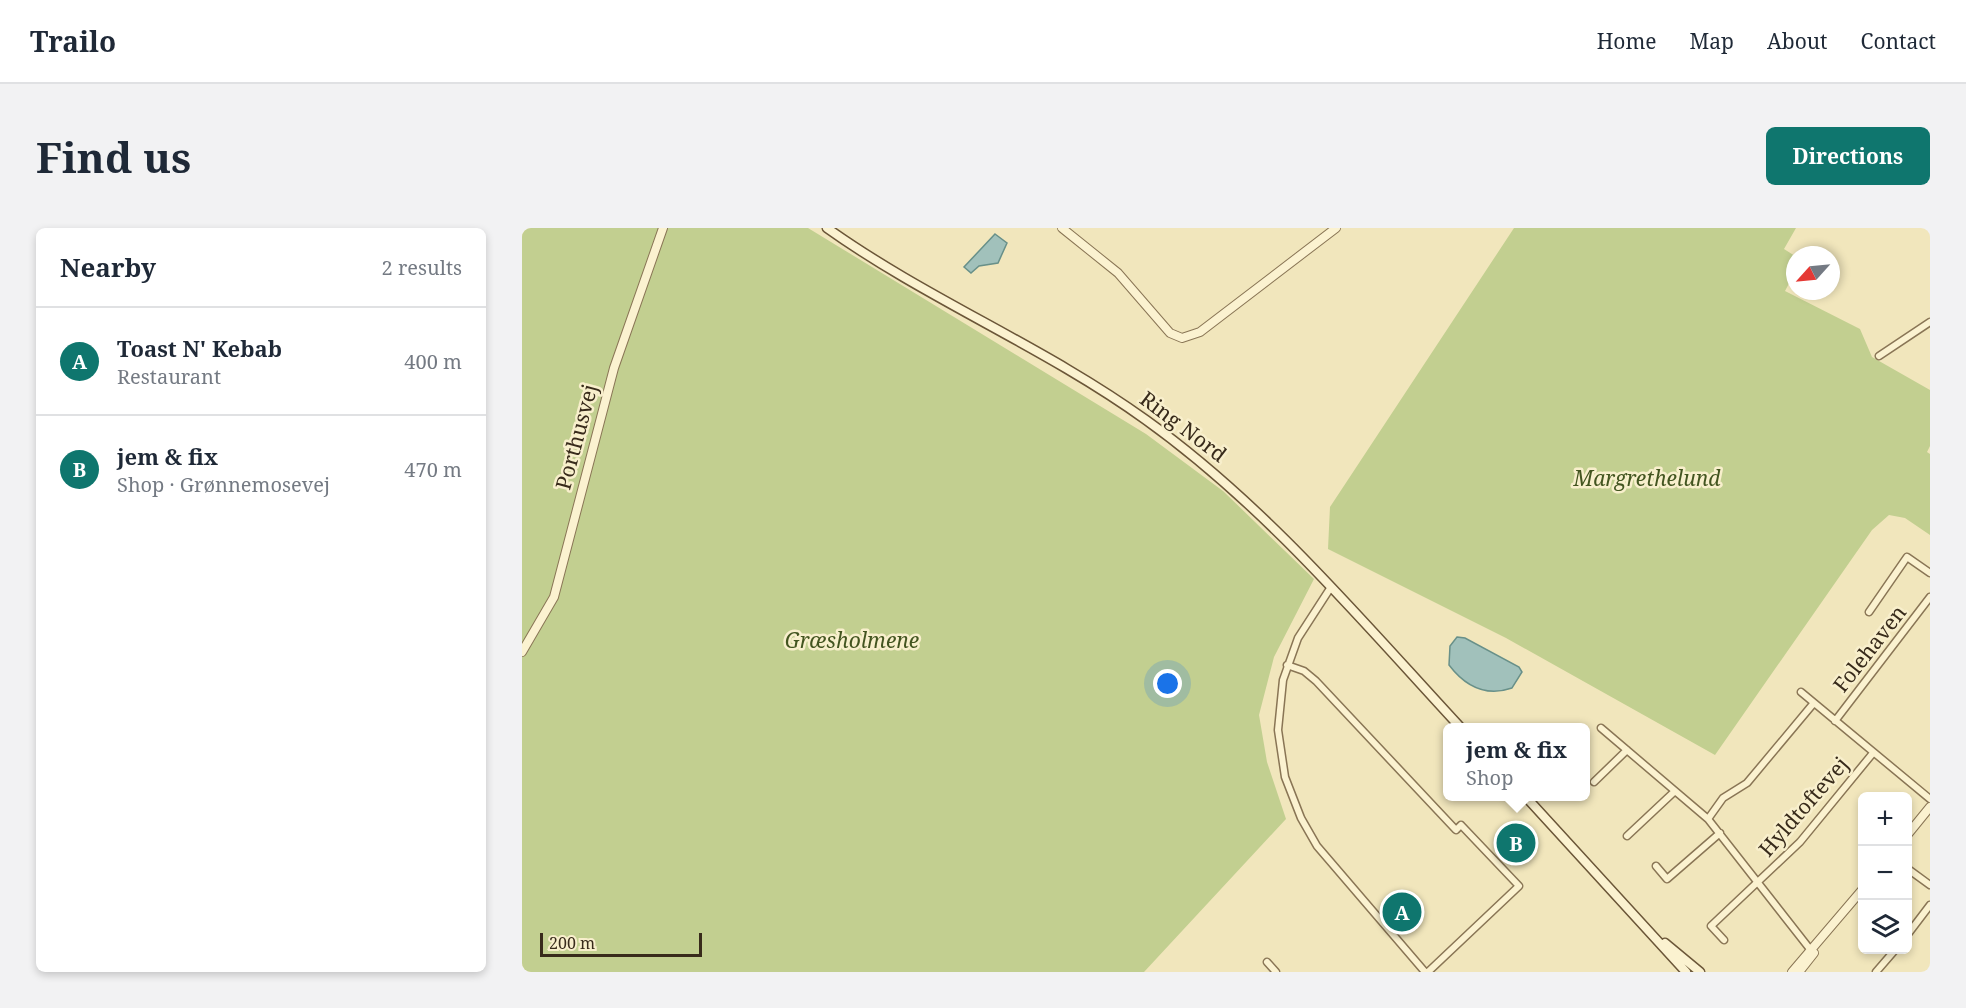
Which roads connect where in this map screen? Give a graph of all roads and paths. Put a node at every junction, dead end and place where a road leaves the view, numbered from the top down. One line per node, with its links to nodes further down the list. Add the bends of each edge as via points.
1 (663, 228): 11 (street, Porthusvej, via 614,368 554,597)
2 (827, 228): 8 (main road, Ring Nord, via 914,285 1085,380 1146,420 1221,479)
3 (1062, 228): 4 (street, via 1118,273 1165,328 1176,337 1188,338)
4 (1336, 228)
5 (1930, 322): 6 (street)
6 (1880, 356)
7 (1930, 573): 10 (street, Folehaven, via 1907,557)
8 (1331, 587): 12 (street, via 1304,627); 16 (main road, Ring Nord)
9 (1930, 597): 15 (street, Folehaven)
10 (1869, 612)
11 (522, 652)
12 (1287, 665): 42 (street, via 1278,730 1281,762 1295,806 1317,846); 42 (street, via 1316,681 1456,830 1461,825 1519,886)
13 (1801, 692): 14 (street)
14 (1813, 704): 15 (street); 25 (street, via 1747,783 1723,798)
15 (1835, 721): 19 (street)
16 (1456, 723)
17 (1600, 728): 18 (street)
18 (1627, 750): 20 (street); 21 (street)
19 (1873, 753): 22 (street); 31 (street, Hyldtoftevej, via 1800,842)
20 (1594, 782)
21 (1675, 791): 25 (street); 28 (street)
22 (1930, 799)
23 (1530, 801): 36 (main road)
24 (1930, 807): 26 (street)
25 (1708, 819): 27 (street)
26 (1912, 829)
27 (1720, 833): 29 (street, via 1667,879); 31 (street)
28 (1627, 836)
29 (1656, 866)
30 (1912, 872): 32 (street)
31 (1757, 883): 37 (street, Hyldtoftevej, via 1711,926); 38 (street)
32 (1930, 885)
33 (1858, 896): 38 (street)
34 (1930, 905): 35 (street)
35 (1912, 929)
36 (1651, 932): 43 (main road); 44 (main road)
37 (1725, 940)
38 (1812, 952): 45 (street); 46 (street)
39 (1892, 954): 47 (street)
40 (1267, 962): 41 (street)
41 (1276, 972)
42 (1427, 972)
43 (1686, 972)
44 (1700, 972)
45 (1792, 972)
46 (1799, 972)
47 (1876, 972)

